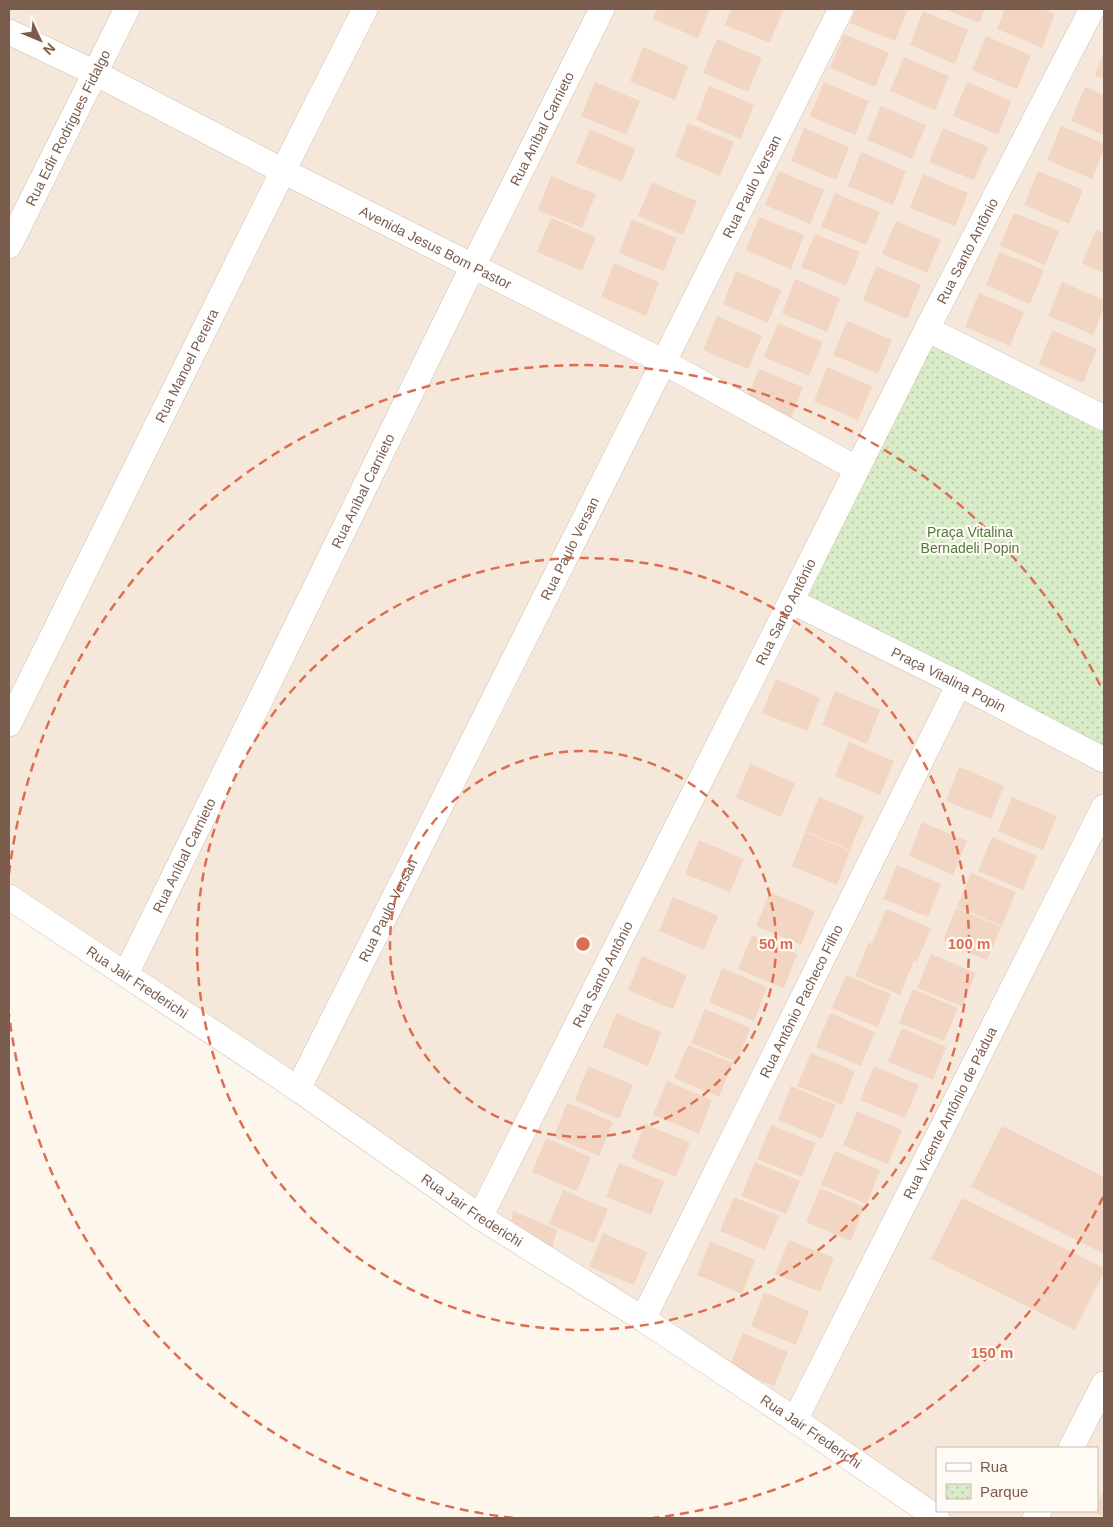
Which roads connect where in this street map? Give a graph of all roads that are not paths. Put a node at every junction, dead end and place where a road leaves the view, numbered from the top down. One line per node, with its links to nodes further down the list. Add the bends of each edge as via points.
1 (127, 9): 7 (street, Rua Edir Rodrigues Fidalgo)
2 (365, 9): 8 (street, Rua Manoel Pereira)
3 (602, 9): 10 (street, Rua Aníbal Carnieto)
4 (840, 9): 12 (street, Rua Paulo Versan)
5 (1092, 9): 11 (street, Rua Santo Antônio)
6 (9, 32): 7 (street, Avenida Jesus Bom Pastor)
7 (95, 73): 8 (street, Avenida Jesus Bom Pastor); 9 (street, Rua Edir Rodrigues Fidalgo)
8 (283, 171): 10 (street, Avenida Jesus Bom Pastor); 17 (street, Rua Manoel Pereira)
9 (9, 246)
10 (473, 266): 12 (street, Avenida Jesus Bom Pastor); 21 (street, Rua Aníbal Carnieto)
11 (926, 329): 13 (street); 14 (street, Rua Santo Antônio)
12 (664, 362): 14 (street, Avenida Jesus Bom Pastor); 22 (street, Rua Paulo Versan)
13 (1101, 409)
14 (857, 469): 15 (street, Rua Santo Antônio)
15 (791, 601): 16 (street, Praça Vitalina Popin); 23 (street, Rua Santo Antônio)
16 (959, 684): 18 (street, Praça Vitalina Popin); 24 (street, Rua Antônio Pacheco Filho)
17 (9, 724)
18 (1104, 760)
19 (1104, 807): 26 (street, Rua Vicente Antônio de Pádua)
20 (9, 897): 21 (street, Rua Jair Frederichi)
21 (126, 974): 22 (street, Rua Jair Frederichi)
22 (298, 1089): 23 (street, Rua Jair Frederichi)
23 (480, 1217): 24 (street, Rua Jair Frederichi)
24 (643, 1319): 26 (street, Rua Jair Frederichi)
25 (1104, 1384): 27 (street)
26 (795, 1420): 28 (street, Rua Jair Frederichi)
27 (1072, 1447)
28 (936, 1518)

